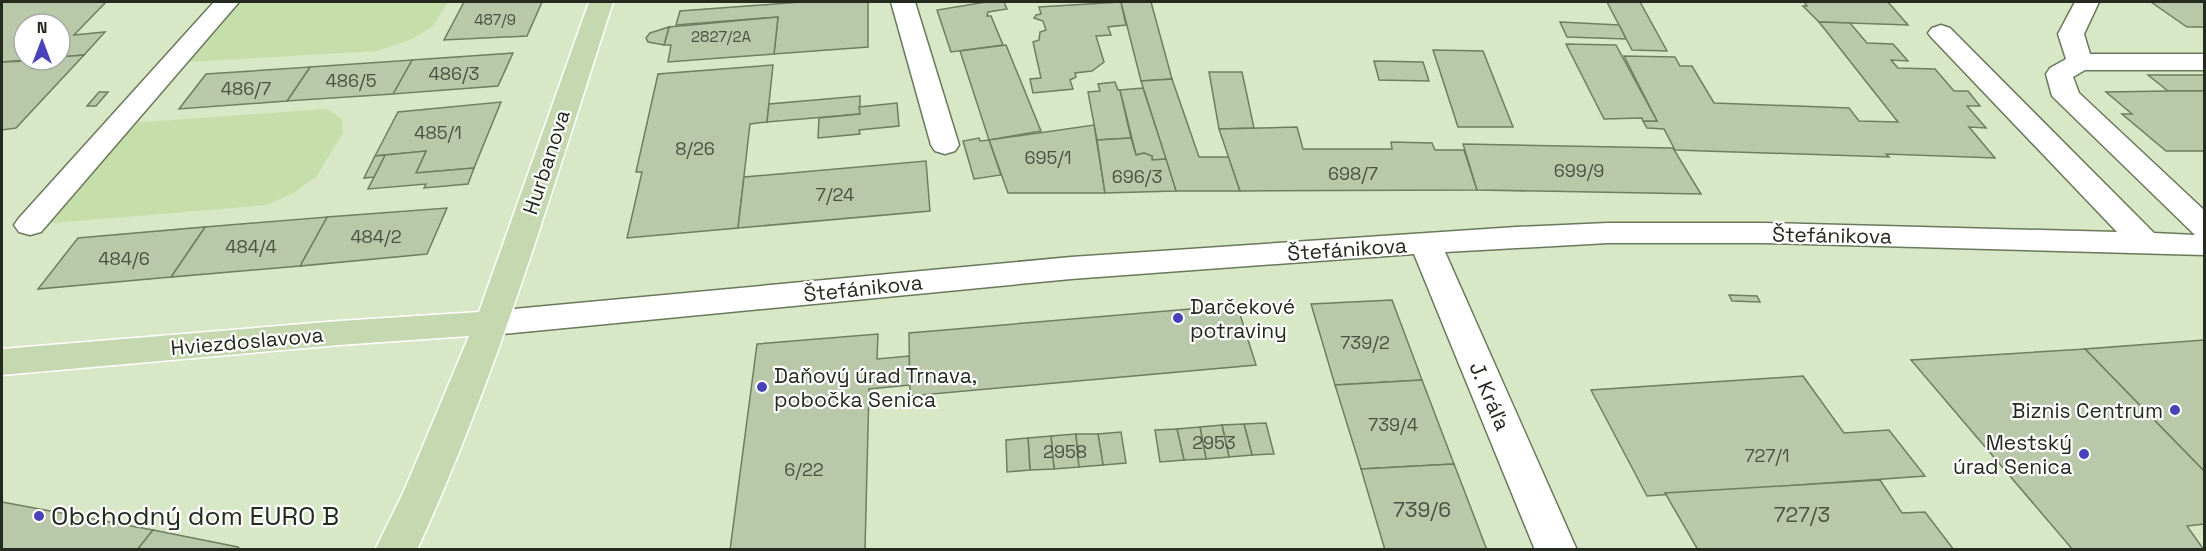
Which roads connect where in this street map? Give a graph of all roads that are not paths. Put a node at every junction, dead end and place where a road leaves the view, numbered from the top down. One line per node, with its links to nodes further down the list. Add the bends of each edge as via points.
1 (226, 2): 9 (street)
2 (601, 2): 14 (main road, Hurbanova)
3 (903, 2): 8 (street)
4 (2087, 2): 6 (street, via 2071,34)
5 (1941, 33): 12 (street)
6 (2080, 62): 7 (street); 10 (street, via 2059,74 2066,96)
7 (2205, 62)
8 (945, 145)
9 (30, 225)
10 (2205, 227)
11 (1425, 243): 12 (street, Štefánikova, via 1671,232); 14 (street, Štefánikova, via 1071,268); 17 (street, J. Kráľa)
12 (2146, 244): 13 (street, Štefánikova)
13 (2205, 245)
14 (492, 323): 15 (main road, Hviezdoslavova); 16 (main road, Hurbanova, via 424,491)
15 (2, 362)
16 (396, 549)
17 (1556, 549)

